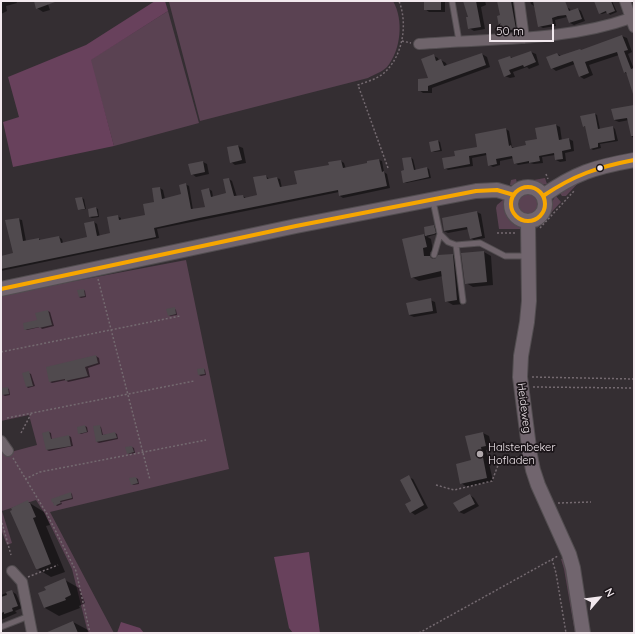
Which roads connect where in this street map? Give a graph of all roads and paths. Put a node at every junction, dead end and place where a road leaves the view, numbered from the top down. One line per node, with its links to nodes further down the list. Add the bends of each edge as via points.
1 (399, 1): 10 (path, via 404,24 402,41 392,63 383,73 358,85)
2 (452, 1): 7 (lane)
3 (519, 1): 6 (street)
4 (625, 1): 5 (street)
5 (632, 23): 6 (street, via 554,36)
6 (524, 38): 7 (street)
7 (459, 41): 8 (street)
8 (419, 44)
9 (634, 160): 13 (street, via 604,165 583,172)
10 (388, 168)
11 (574, 190): 15 (path)
12 (514, 194): 13 (street, via 518,190 530,187 535,188); 14 (street, via 488,189); 15 (street, via 511,206 517,217)
13 (543, 196): 15 (street, via 543,214 533,221)
14 (433, 200): 17 (lane); 22 (street, via 296,226)
15 (529, 229): 16 (path); 20 (street, Heideweg)
16 (497, 233)
17 (440, 234): 18 (lane, via 448,242); 19 (lane)
18 (456, 245): 20 (lane, via 480,243 505,256); 23 (lane)
19 (434, 255)
20 (528, 256): 29 (street, Heideweg, via 529,301)
21 (97, 276): 25 (path)
22 (1, 289)
23 (463, 301)
24 (180, 316): 25 (path)
25 (111, 330): 26 (path); 31 (path)
26 (1, 352)
27 (634, 379): 29 (path)
28 (194, 381): 31 (path)
29 (521, 382): 30 (path); 39 (street, Heideweg)
30 (634, 388)
31 (127, 394): 32 (path); 38 (path)
32 (31, 414): 33 (path); 34 (path)
33 (7, 418)
34 (21, 433)
35 (206, 440): 38 (path)
36 (1, 441): 37 (street)
37 (8, 451): 40 (path)
38 (142, 453): 40 (path, via 40,472); 41 (path)
39 (530, 455): 42 (path, via 500,460 492,481 454,490); 44 (street, Heideweg)
40 (26, 479): 55 (path, via 76,571)
41 (150, 480)
42 (436, 485)
43 (591, 502): 44 (path, via 556,503)
44 (547, 506): 46 (street, Heideweg)
45 (1, 518): 47 (path)
46 (569, 554): 48 (path); 58 (street, Heideweg)
47 (11, 555)
48 (552, 559): 56 (path); 57 (path)
49 (58, 565): 51 (path)
50 (12, 571): 51 (street)
51 (22, 582): 52 (street)
52 (29, 616): 53 (lane); 54 (street)
53 (1, 627)
54 (32, 633)
55 (90, 633)
56 (419, 633)
57 (566, 633)
58 (584, 633)

